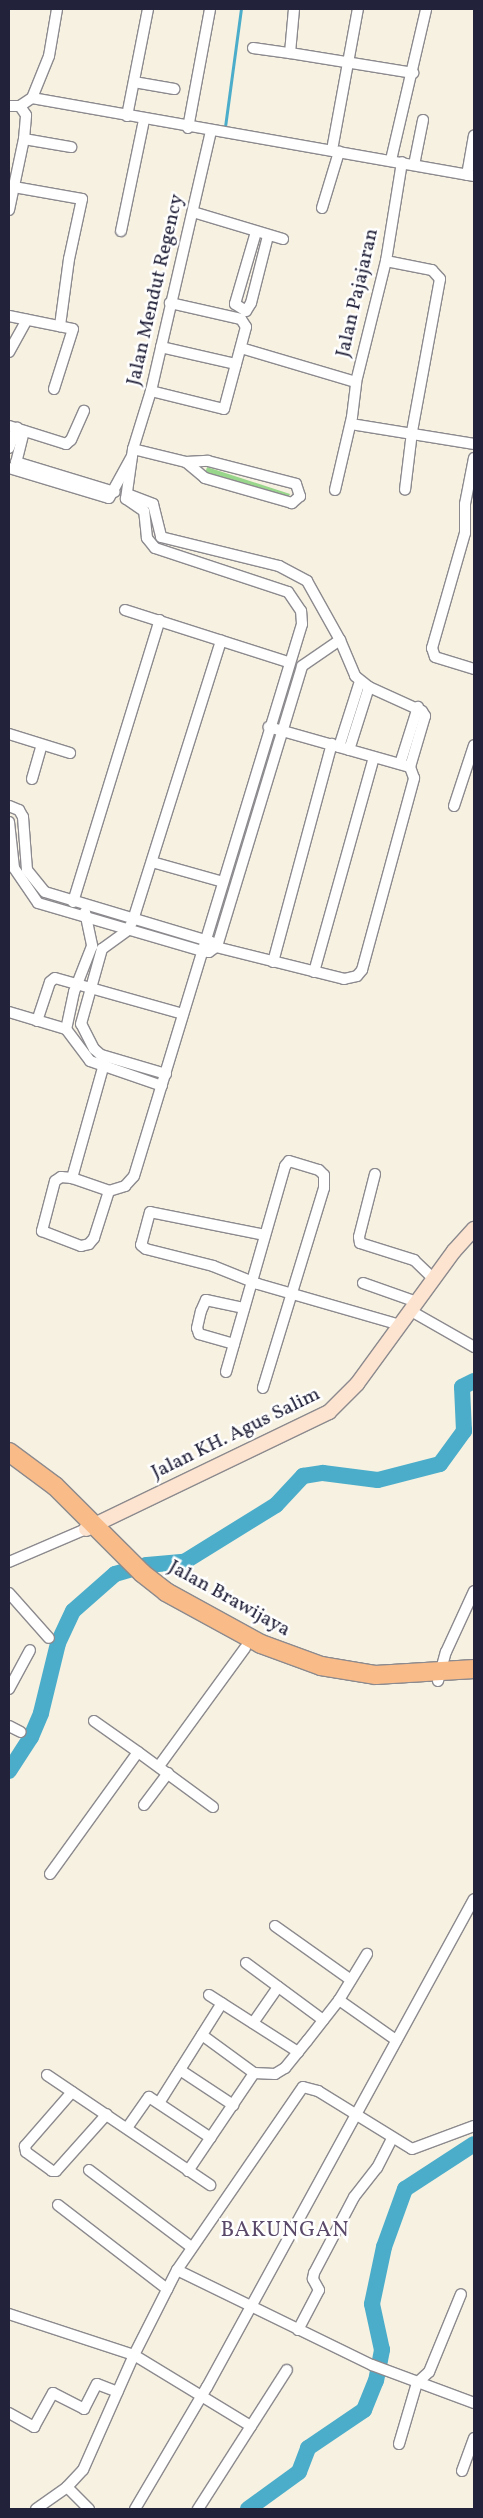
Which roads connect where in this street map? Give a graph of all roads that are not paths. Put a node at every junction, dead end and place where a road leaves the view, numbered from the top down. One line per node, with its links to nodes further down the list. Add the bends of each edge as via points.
1 (58, 9): 13 (street, via 49,56)
2 (148, 9): 11 (street)
3 (210, 9): 19 (street)
4 (294, 9): 8 (street)
5 (358, 9): 9 (street)
6 (426, 9): 10 (street)
7 (253, 48): 8 (street)
8 (290, 53): 9 (street)
9 (349, 63): 10 (street); 24 (street)
10 (413, 74): 25 (street)
11 (134, 82): 12 (street); 16 (street)
12 (174, 89)
13 (32, 98): 15 (street); 16 (street)
14 (9, 106): 15 (street)
15 (20, 106): 22 (street, via 26,115)
16 (127, 116): 17 (street)
17 (144, 120): 19 (street); 33 (street)
18 (424, 120): 27 (street)
19 (188, 128): 20 (street)
20 (211, 132): 24 (street); 32 (street, Jalan Mendut Regency)
21 (474, 136): 28 (street)
22 (24, 138): 23 (street); 29 (street)
23 (72, 147)
24 (336, 151): 25 (street); 30 (street)
25 (391, 160): 26 (street)
26 (402, 162): 27 (street); 37 (street, Jalan Pajajaran)
27 (414, 164): 28 (street)
28 (471, 176)
29 (14, 187): 31 (street); 41 (street, via 82,199 68,259)
30 (322, 208)
31 (9, 210)
32 (193, 212): 34 (street); 38 (street, Jalan Mendut Regency)
33 (121, 231)
34 (256, 232): 35 (street); 35 (street, via 235,304 246,311 251,303)
35 (268, 236): 36 (street)
36 (284, 240)
37 (386, 261): 46 (street, Jalan Pajajaran); 52 (street, via 432,270 440,279)
38 (170, 303): 42 (street, Jalan Mendut Regency); 43 (street, via 244,320)
39 (9, 316): 40 (street)
40 (27, 320): 41 (street); 44 (street)
41 (60, 326): 47 (street, via 73,330)
42 (161, 347): 45 (street); 48 (street, Jalan Mendut Regency)
43 (241, 348): 45 (street); 46 (street)
44 (9, 352)
45 (236, 364): 48 (street, via 224,409)
46 (356, 382): 51 (street, Jalan Pajajaran)
47 (54, 389)
48 (151, 391): 55 (street, Jalan Mendut Regency)
49 (84, 411): 50 (street, via 66,444)
50 (17, 428): 54 (street); 58 (street)
51 (350, 428): 52 (street); 59 (street, Jalan Pajajaran)
52 (412, 432): 53 (street); 60 (street)
53 (474, 444)
54 (9, 448)
55 (132, 453): 57 (street); 58 (street, via 115,492 109,498); 61 (street)
56 (474, 458): 62 (street, via 466,504)
57 (186, 462): 57 (street, via 208,462 296,484 300,496 292,503 205,478)
58 (11, 463)
59 (335, 490)
60 (404, 490)
61 (127, 494): 63 (street, via 153,504 160,537); 64 (street, via 128,502 144,511 147,538 155,548)
62 (470, 535): 70 (street, via 432,648 435,657)
63 (266, 563): 64 (street); 68 (street, via 308,581)
64 (260, 581): 69 (street, via 288,592 302,611 302,624)
65 (125, 610): 66 (street)
66 (160, 620): 67 (street); 88 (street)
67 (221, 640): 69 (street); 86 (street)
68 (340, 640): 71 (street); 73 (street, via 302,666)
69 (288, 662): 72 (street)
70 (474, 669)
71 (364, 684): 77 (street); 78 (street); 81 (street, via 418,707)
72 (269, 726): 73 (street); 87 (street)
73 (281, 730): 77 (street); 93 (street)
74 (9, 734): 75 (street)
75 (42, 745): 79 (street); 82 (street)
76 (474, 745): 84 (street)
77 (335, 746): 78 (street); 97 (street)
78 (349, 750): 80 (street)
79 (70, 753)
80 (374, 757): 81 (street); 98 (street)
81 (405, 766): 98 (street, via 414,778 362,970 353,979)
82 (32, 780)
83 (9, 806): 88 (street, via 19,810 25,823 27,870 45,892)
84 (454, 806)
85 (9, 822): 90 (street, via 11,858 28,891 46,907)
86 (152, 862): 87 (street); 91 (street)
87 (223, 882): 95 (street)
88 (73, 902): 89 (street)
89 (87, 907): 90 (street); 91 (street)
90 (84, 918): 92 (street); 94 (street)
91 (133, 920): 92 (street); 95 (street)
92 (128, 930): 95 (street); 96 (street)
93 (217, 945): 95 (street); 97 (street)
94 (92, 946): 96 (street); 99 (street)
95 (204, 946): 102 (street)
96 (102, 949): 100 (street)
97 (273, 962): 98 (street)
98 (314, 972)
99 (77, 983): 100 (street); 103 (street, via 53,978); 104 (street)
100 (91, 987): 102 (street); 105 (street, via 81,1024)
101 (9, 1012): 103 (street)
102 (183, 1014): 106 (street)
103 (36, 1021): 104 (street)
104 (66, 1029): 105 (street, via 90,1061)
105 (105, 1062): 106 (street); 107 (street); 109 (street)
106 (166, 1074): 107 (street)
107 (162, 1086): 110 (street, via 134,1176 126,1186)
108 (375, 1174): 113 (street, via 360,1243 414,1260)
109 (72, 1178): 110 (street); 110 (street, via 61,1177 55,1181 41,1227 46,1234 81,1246 88,1244 94,1238)
110 (109, 1191)
111 (474, 1229): 113 (street, Jalan KH. Agus Salim)
112 (264, 1235): 114 (street); 114 (street, via 157,1212 150,1212 147,1216 143,1248 213,1266); 116 (street, via 287,1163 323,1172 324,1188)
113 (434, 1279): 117 (street, Jalan KH. Agus Salim)
114 (251, 1280): 116 (street); 118 (street)
115 (363, 1284): 117 (street)
116 (290, 1294): 119 (street); 123 (street)
117 (414, 1306): 119 (street, Jalan KH. Agus Salim); 121 (street)
118 (244, 1308): 120 (street); 120 (street, via 206,1300 201,1311 197,1328 199,1334)
119 (400, 1326): 126 (street, Jalan KH. Agus Salim, via 357,1384 329,1412)
120 (234, 1344): 122 (street)
121 (474, 1347)
122 (226, 1372)
123 (263, 1388)
124 (9, 1452): 126 (highway, Jalan Brawijaya, via 54,1486)
125 (9, 1464): 126 (highway, Jalan Brawijaya)
126 (90, 1527): 127 (street); 128 (highway, Jalan Brawijaya)
127 (9, 1562)
128 (140, 1576): 132 (highway, Jalan Brawijaya, via 172,1606); 135 (highway, Jalan Brawijaya, via 205,1615 283,1654 321,1666 376,1675)
129 (474, 1591): 135 (street)
130 (9, 1593): 131 (street)
131 (50, 1638)
132 (245, 1648): 135 (highway, Jalan Brawijaya, via 289,1666 341,1679 404,1684); 142 (street)
133 (30, 1650): 137 (street)
134 (474, 1670): 135 (highway, Jalan Brawijaya)
135 (439, 1676): 136 (highway, Jalan Brawijaya)
136 (474, 1679)
137 (9, 1690)
138 (94, 1721): 141 (street)
139 (9, 1726): 140 (street)
140 (21, 1732)
141 (138, 1752): 142 (street); 146 (street)
142 (159, 1766): 143 (street)
143 (168, 1773): 144 (street); 145 (street)
144 (144, 1804)
145 (213, 1807)
146 (50, 1874)
147 (474, 1899): 159 (street)
148 (274, 1926): 151 (street)
149 (367, 1954): 151 (street)
150 (246, 1963): 152 (street)
151 (351, 1980): 154 (street)
152 (278, 1986): 156 (street); 157 (street)
153 (209, 1995): 155 (street)
154 (339, 2000): 156 (street); 159 (street)
155 (222, 2003): 157 (street); 158 (street)
156 (323, 2020): 160 (street)
157 (253, 2023): 160 (street)
158 (202, 2035): 161 (street); 162 (street)
159 (396, 2040): 168 (street)
160 (298, 2052): 162 (street, via 275,2074)
161 (180, 2070): 165 (street); 166 (street)
162 (254, 2073): 166 (street)
163 (47, 2075): 164 (street)
164 (72, 2092): 167 (street); 167 (street, via 25,2146 26,2152 52,2171 56,2171)
165 (159, 2103): 170 (street, via 147,2098); 171 (street)
166 (233, 2105): 171 (street)
167 (107, 2114): 170 (street)
168 (355, 2114): 172 (street); 177 (street, via 313,2088 303,2087); 181 (street)
169 (474, 2126): 172 (street, via 417,2149)
170 (127, 2128): 174 (street)
171 (211, 2138): 174 (street)
172 (392, 2138): 183 (street, via 377,2168 354,2197 314,2273 313,2279 319,2290)
173 (89, 2170): 177 (street)
174 (188, 2171): 175 (street)
175 (210, 2185)
176 (58, 2205): 179 (street)
177 (191, 2247): 178 (street)
178 (178, 2270): 179 (street); 181 (street)
179 (167, 2289): 184 (street)
180 (461, 2294): 186 (street, via 429,2372)
181 (250, 2306): 183 (street); 188 (street)
182 (9, 2314): 184 (street)
183 (298, 2330): 186 (street)
184 (134, 2355): 187 (street); 188 (street)
185 (287, 2370): 191 (street)
186 (417, 2383): 189 (street); 193 (street)
187 (118, 2392): 190 (street, via 97,2384 85,2409 53,2392 38,2424 34,2426); 195 (street, via 83,2470)
188 (202, 2394): 191 (street); 198 (street)
189 (474, 2404)
190 (9, 2413)
191 (251, 2426): 199 (street)
192 (474, 2438): 194 (street)
193 (399, 2444)
194 (462, 2471)
195 (67, 2487): 196 (street); 197 (street)
196 (36, 2509)
197 (89, 2509)
198 (136, 2509)
199 (198, 2509)

